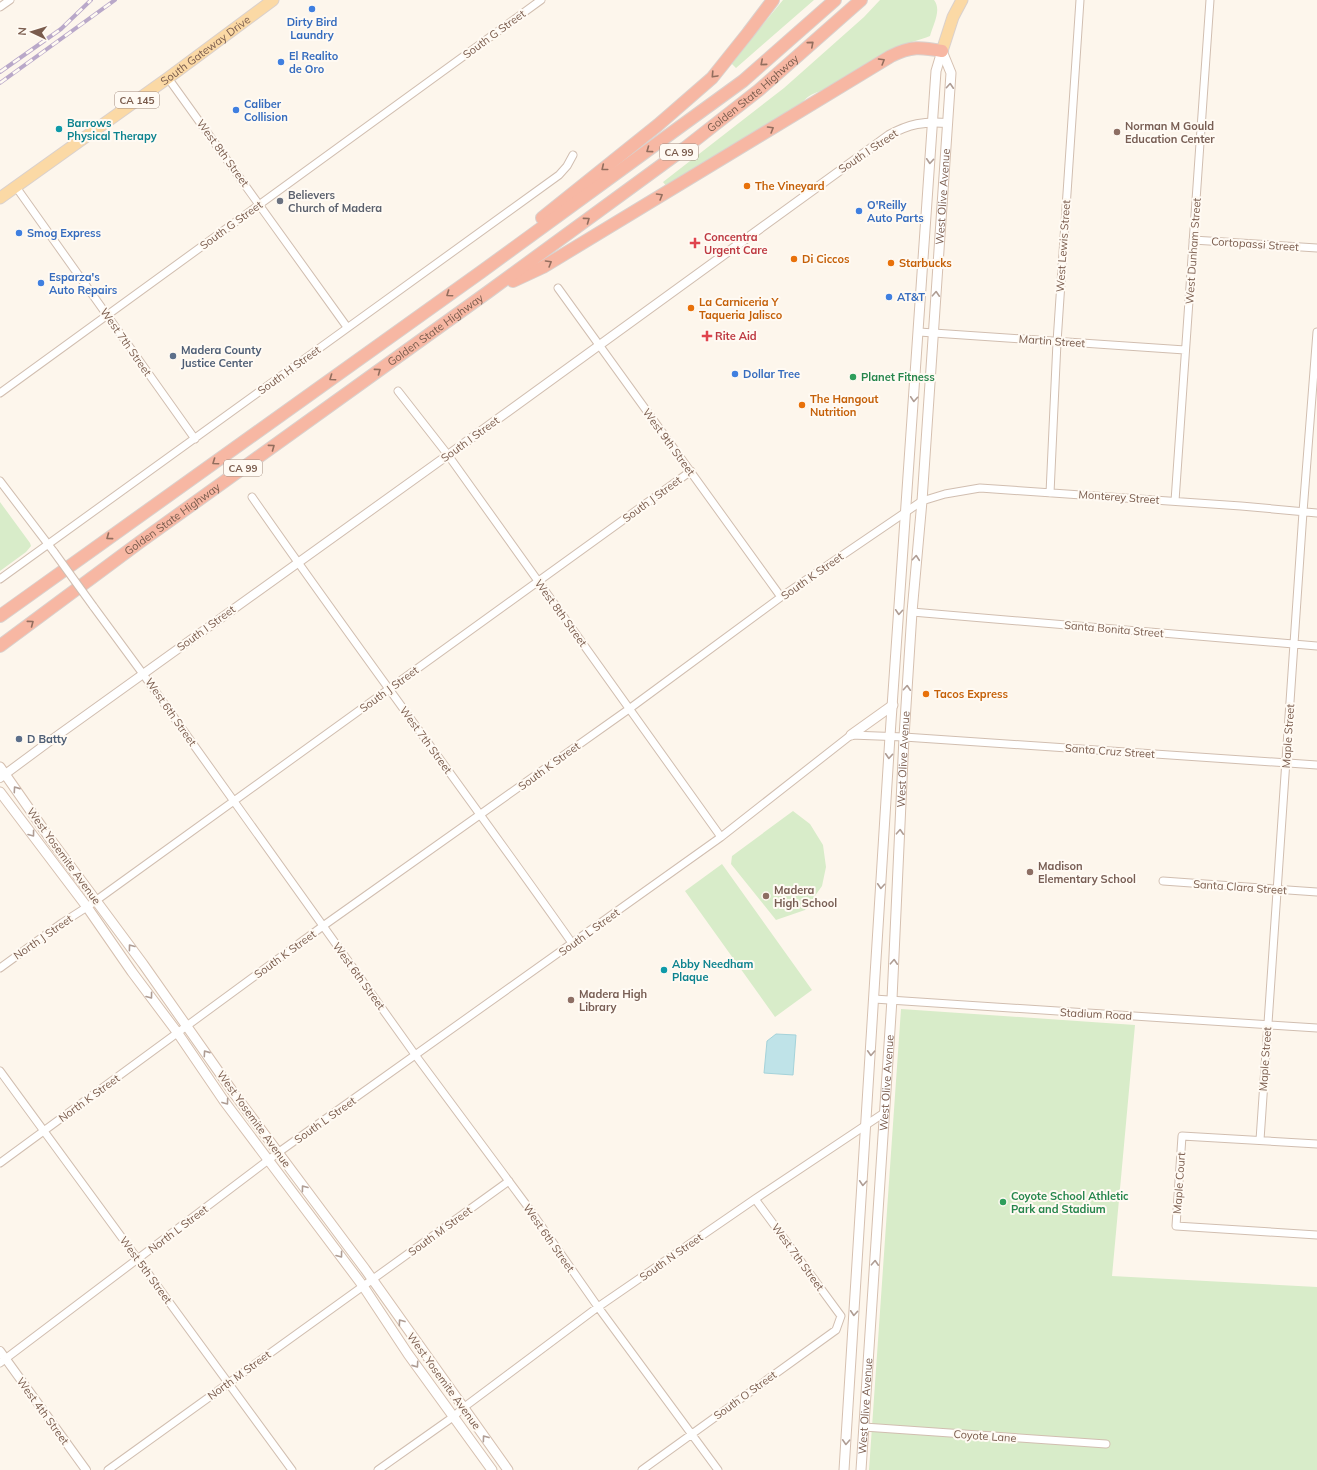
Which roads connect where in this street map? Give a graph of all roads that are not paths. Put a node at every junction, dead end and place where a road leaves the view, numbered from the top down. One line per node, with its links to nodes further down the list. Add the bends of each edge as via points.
1 (10, 0): 11 (street)
2 (273, 0): 14 (main road, South Gateway Drive / CA 145)
3 (541, 0): 20 (street, South G Street)
4 (773, 0): 23 (highway, one-way to 23, via 712,78 522,234)
5 (835, 0): 23 (highway, Golden State Highway / CA 99, one-way to 23, via 743,81)
6 (861, 0): 25 (highway, Golden State Highway / CA 99, one-way to 6, via 692,143 759,90)
7 (953, 0): 12 (main road)
8 (962, 0): 12 (main road, West Olive Avenue)
9 (1080, 0): 31 (street, West Lewis Street)
10 (1210, 0): 21 (street, West Dunham Street)
11 (0, 7)
12 (953, 17): 13 (main road, West Olive Avenue)
13 (942, 51): 15 (main road, West Olive Avenue, via 936,71); 16 (main road, West Olive Avenue, one-way to 13, via 951,73); 25 (highway, one-way to 13, via 543,267 891,56 911,47)
14 (168, 78): 18 (main road, South Gateway Drive / CA 145); 20 (street, West 8th Street)
15 (933, 122): 16 (street, South I Street); 28 (main road, West Olive Avenue, one-way to 28); 32 (street, South I Street, via 922,122 889,135)
16 (947, 123): 30 (main road, West Olive Avenue, one-way to 16)
17 (573, 156): 27 (street, South H Street, via 559,175)
18 (16, 187): 19 (main road, South Gateway Drive / CA 145); 26 (street, West 7th Street)
19 (0, 198)
20 (260, 204): 26 (street, South G Street); 27 (street, West 8th Street)
21 (1193, 240): 22 (street, Cortopassi Street); 33 (street, West Dunham Street)
22 (1317, 248)
23 (481, 272): 53 (highway, Golden State Highway / CA 99, one-way to 53)
24 (558, 288): 32 (street, West 9th Street)
25 (488, 292): 55 (highway, Golden State Highway / CA 99, one-way to 25)
26 (107, 315): 35 (street, South G Street); 36 (street, West 7th Street)
27 (347, 327): 36 (street, South H Street)
28 (919, 332): 30 (street, Martin Street); 44 (main road, West Olive Avenue, one-way to 44)
29 (1317, 332): 45 (street, Maple Street)
30 (934, 333): 31 (street, Martin Street); 42 (main road, West Olive Avenue)
31 (1057, 342): 33 (street, Martin Street); 40 (street, West Lewis Street)
32 (599, 345): 37 (street, South I Street); 38 (street, West 9th Street)
33 (1185, 350): 43 (street, West Dunham Street)
34 (398, 391): 37 (street, West 8th Street)
35 (0, 393)
36 (195, 439): 47 (street, South H Street)
37 (448, 455): 48 (street, South I Street); 50 (street, West 8th Street)
38 (690, 471): 50 (street, South J Street); 51 (street, West 9th Street)
39 (0, 482): 47 (street, West 6th Street)
40 (1050, 493): 42 (street, Monterey Street, via 980,488); 43 (street, Monterey Street)
41 (252, 497): 48 (street, West 7th Street)
42 (922, 500): 44 (street, South K Street); 52 (main road, West Olive Avenue, one-way to 42)
43 (1175, 501): 45 (street, Monterey Street)
44 (906, 511): 51 (street, South K Street); 59 (main road, West Olive Avenue, one-way to 59)
45 (1303, 512): 46 (street, Monterey Street); 54 (street, Maple Street)
46 (1317, 513)
47 (48, 544): 49 (street, South H Street); 57 (street, West 6th Street, bridge)
48 (298, 563): 57 (street, South I Street); 58 (street, West 7th Street)
49 (0, 579)
50 (538, 581): 58 (street, South J Street); 60 (street, West 8th Street)
51 (781, 596): 60 (street, South K Street)
52 (912, 612): 54 (street, Santa Bonita Street); 63 (main road, West Olive Avenue, one-way to 52)
53 (0, 616)
54 (1294, 644): 56 (street, Santa Bonita Street); 64 (street, Maple Street)
55 (0, 646)
56 (1317, 646)
57 (144, 674): 66 (street, South I Street); 68 (street, West 6th Street)
58 (389, 689): 68 (street, South J Street); 69 (street, West 7th Street)
59 (892, 705): 61 (main road); 62 (main road, West Olive Avenue)
60 (629, 709): 69 (street, South K Street); 70 (street, West 8th Street)
61 (851, 735): 62 (street); 70 (street, South L Street)
62 (890, 736): 63 (street); 79 (main road, West Olive Avenue, one-way to 79)
63 (904, 737): 64 (street, Santa Cruz Street); 80 (main road, West Olive Avenue, one-way to 63)
64 (1287, 763): 65 (street, Santa Cruz Street); 72 (street, Maple Street)
65 (1317, 765)
66 (2, 773): 74 (main road, West Yosemite Avenue, one-way to 66)
67 (0, 792): 75 (main road, West Yosemite Avenue, one-way to 75)
68 (234, 800): 74 (street, South J Street); 76 (street, West 6th Street)
69 (482, 815): 76 (street, South K Street); 77 (street, West 7th Street)
70 (721, 837): 77 (street, South L Street)
71 (1163, 881): 72 (street, Santa Clara Street)
72 (1278, 889): 73 (street, Santa Clara Street); 82 (street, Maple Street)
73 (1317, 892)
74 (96, 901): 75 (street, South J Street); 81 (main road, West Yosemite Avenue, one-way to 74)
75 (87, 907): 78 (street, North J Street); 84 (main road, West Yosemite Avenue, one-way to 84)
76 (323, 926): 81 (street, South K Street); 85 (street, West 6th Street)
77 (572, 943): 85 (street, South L Street)
78 (0, 968)
79 (874, 999): 80 (street, Stadium Road); 88 (main road, West Olive Avenue, one-way to 88)
80 (892, 1000): 82 (street, Stadium Road); 87 (main road, West Olive Avenue)
81 (187, 1025): 84 (street, South K Street); 92 (main road, West Yosemite Avenue, one-way to 81)
82 (1268, 1025): 83 (street, Stadium Road); 90 (street, Maple Street)
83 (1317, 1028)
84 (177, 1032): 89 (street, North K Street); 93 (main road, West Yosemite Avenue, one-way to 93, via 224,1101)
85 (416, 1056): 92 (street, South L Street); 95 (street, West 6th Street)
86 (0, 1071): 89 (street, West 5th Street)
87 (884, 1113): 88 (street, South N Street); 108 (main road, West Olive Avenue, one-way to 87)
88 (866, 1124): 96 (street, South N Street); 119 (main road, West Olive Avenue, one-way to 119)
89 (44, 1131): 94 (street, North K Street); 98 (street, West 5th Street)
90 (1260, 1140): 91 (street, Maple Court); 97 (street, Maple Court, via 1182,1136 1176,1226)
91 (1317, 1144)
92 (278, 1152): 93 (street, North L Street); 99 (main road, West Yosemite Avenue, one-way to 92)
93 (269, 1160): 98 (street, North L Street); 100 (main road, West Yosemite Avenue, one-way to 100)
94 (0, 1163)
95 (509, 1182): 99 (street, South M Street); 101 (street, West 6th Street)
96 (755, 1199): 101 (street, South N Street); 102 (street, West 7th Street)
97 (1317, 1235)
98 (138, 1259): 104 (street, North L Street); 105 (street, West 5th Street)
99 (371, 1280): 100 (street, North M Street); 106 (main road, West Yosemite Avenue, one-way to 99)
100 (363, 1286): 105 (street, North M Street); 107 (main road, West Yosemite Avenue, one-way to 107)
101 (598, 1307): 106 (street, South N Street); 109 (street, West 6th Street)
102 (841, 1316): 109 (street, South O Street, via 836,1330)
103 (0, 1351): 104 (street, West 4th Street)
104 (3, 1361): 111 (street, West 4th Street)
105 (228, 1383): 112 (street, North M Street); 113 (street, West 5th Street)
106 (463, 1408): 107 (street, South N Street); 116 (main road, West Yosemite Avenue, one-way to 106)
107 (453, 1417): 114 (street, South N Street); 115 (main road, West Yosemite Avenue)
108 (864, 1427): 110 (street, Coyote Lane); 120 (main road, West Olive Avenue)
109 (691, 1434): 117 (street, South O Street); 118 (street, West 6th Street)
110 (1106, 1444)
111 (86, 1470)
112 (108, 1470)
113 (292, 1470)
114 (378, 1470)
115 (492, 1470)
116 (508, 1470)
117 (642, 1470)
118 (718, 1470)
119 (844, 1470)
120 (861, 1470)

